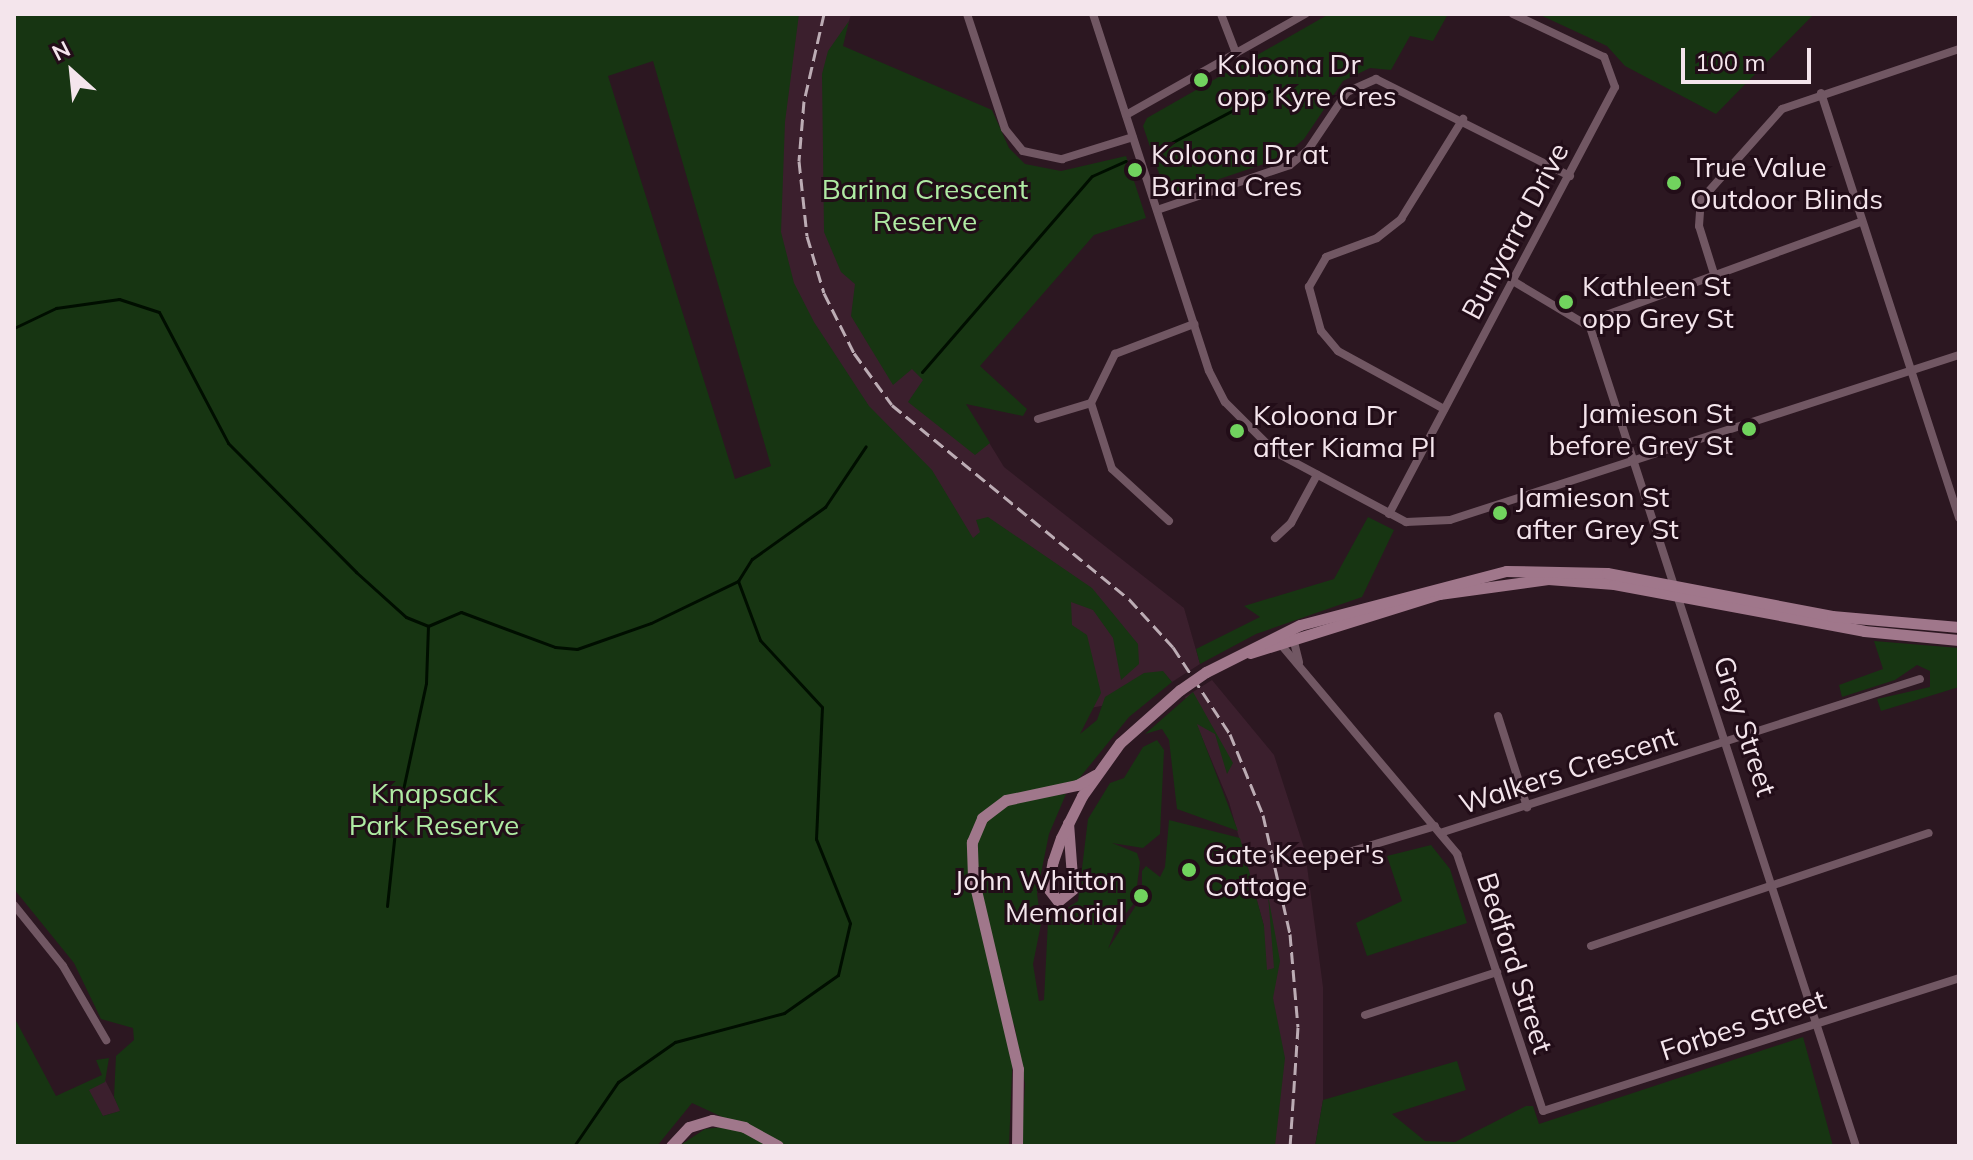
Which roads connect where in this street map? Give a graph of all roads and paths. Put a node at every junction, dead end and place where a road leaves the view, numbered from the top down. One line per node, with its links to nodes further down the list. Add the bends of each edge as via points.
1 (967, 14): 11 (street, via 1005,129 1023,151 1062,159)
2 (1093, 14): 9 (street)
3 (1221, 14): 7 (street)
4 (1305, 14): 7 (street)
5 (1513, 14): 12 (street, Bunyarra Drive, via 1600,54 1613,69 1613,91)
6 (1959, 49): 8 (street)
7 (1236, 53): 9 (street)
8 (1821, 93): 14 (street); 15 (street, via 1782,109 1704,194 1698,220)
9 (1126, 115): 11 (street)
10 (1463, 119): 12 (street); 13 (street, via 1389,80 1364,81 1347,92 1308,150 1290,165); 22 (street, via 1401,219 1377,238 1326,257 1309,287 1321,331 1338,351)
11 (1133, 137): 13 (street)
12 (1570, 176): 16 (street, Bunyarra Drive)
13 (1157, 210): 18 (street)
14 (1861, 222): 15 (street); 20 (street)
15 (1715, 277): 17 (street)
16 (1513, 281): 17 (street); 22 (street, Bunyarra Drive)
17 (1587, 322): 24 (street, Grey Street)
18 (1194, 324): 21 (street, via 1115,354); 25 (street, via 1214,382 1237,418 1265,445)
19 (1959, 355): 20 (street)
20 (1910, 371): 24 (street); 27 (street)
21 (1091, 403): 23 (street); 28 (street, via 1112,469)
22 (1444, 409): 26 (street, Bunyarra Drive)
23 (1038, 419)
24 (1634, 461): 26 (street, via 1435,524); 30 (street, Grey Street)
25 (1317, 475): 26 (street); 29 (street, via 1291,523)
26 (1389, 514)
27 (1959, 518)
28 (1169, 521)
29 (1275, 538)
30 (1678, 591): 31 (main road, via 1832,616); 32 (main road, via 1582,571 1506,571 1436,584); 33 (main road, via 1593,581 1512,580 1439,594); 34 (main road, via 1835,627); 38 (street, Grey Street)
31 (1959, 627)
32 (1276, 638): 33 (main road); 35 (street, Walkers Crescent); 39 (main road, bridge, via 1180,690 1132,729)
33 (1293, 638): 35 (street, Walkers Crescent)
34 (1959, 640)
35 (1299, 662): 42 (street, Walkers Crescent)
36 (1920, 679): 38 (street, Walkers Crescent)
37 (1498, 716): 40 (street)
38 (1727, 742): 40 (street, Walkers Crescent); 45 (street, Grey Street)
39 (1095, 775): 41 (main road); 56 (main road, via 1077,785 1006,800 982,818 972,842 973,877 1018,1069)
40 (1527, 807): 42 (street, Walkers Crescent)
41 (1068, 823): 41 (main road, via 1073,889 1058,901 1049,881)
42 (1438, 830): 44 (street); 48 (street, Bedford Street, via 1459,860)
43 (1929, 833): 45 (street)
44 (1322, 860)
45 (1774, 886): 47 (street); 51 (street, Grey Street)
46 (14, 905): 52 (street, via 63,966)
47 (1591, 946)
48 (1497, 972): 50 (street); 53 (street, Bedford Street)
49 (1959, 978): 51 (street, Forbes Street)
50 (1365, 1015)
51 (1818, 1024): 53 (street, Forbes Street); 57 (street, Grey Street)
52 (106, 1040)
53 (1540, 1110)
54 (671, 1146): 55 (main road, via 689,1127 712,1120 744,1127)
55 (778, 1146)
56 (1017, 1146)
57 (1856, 1146)

